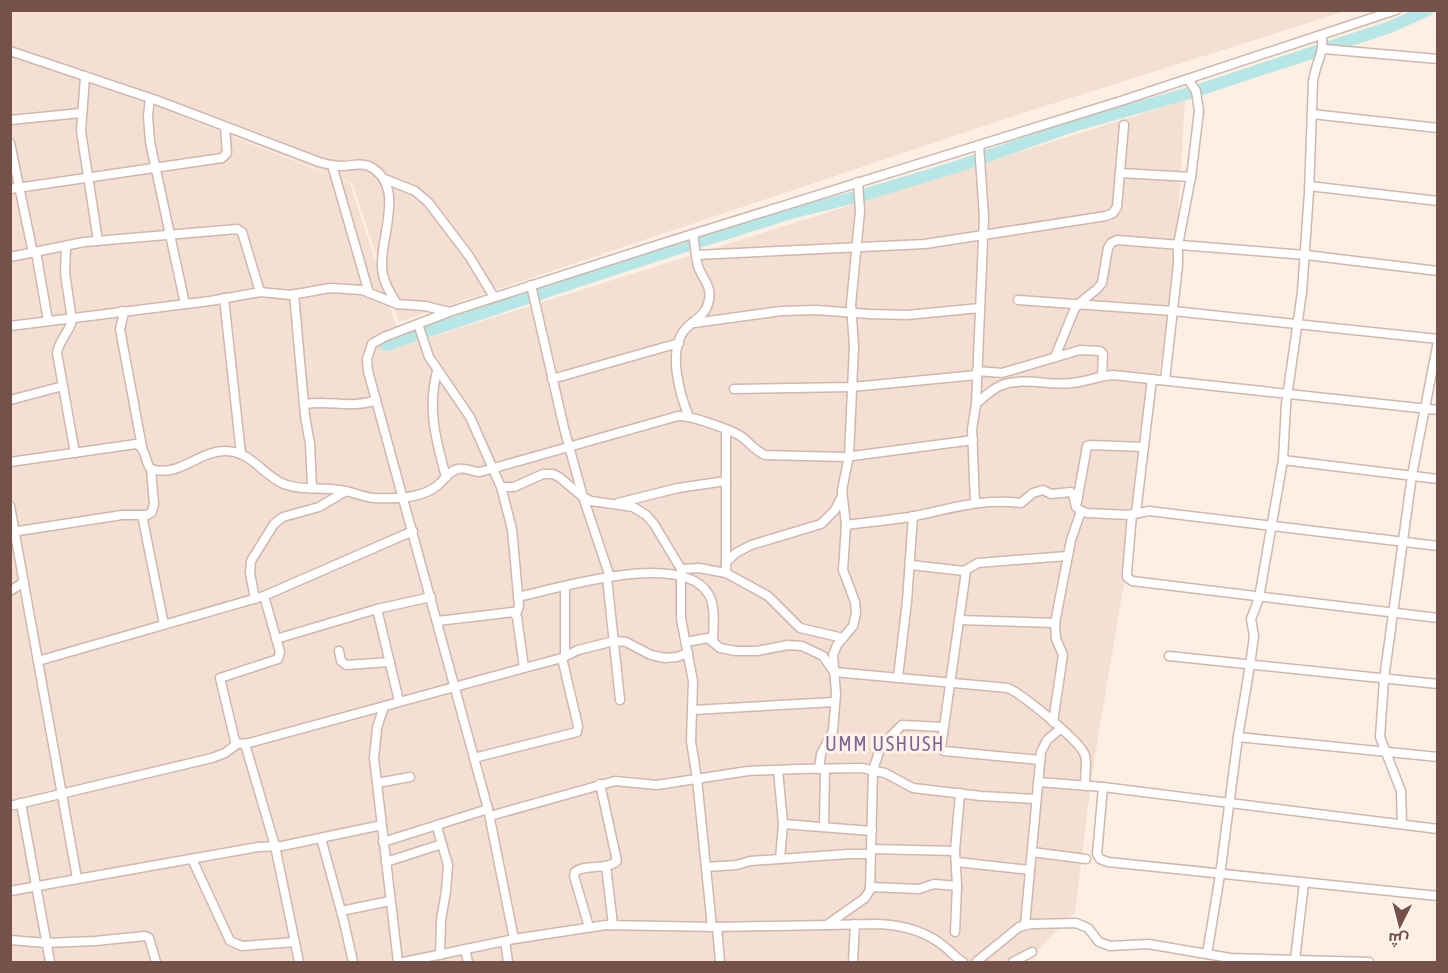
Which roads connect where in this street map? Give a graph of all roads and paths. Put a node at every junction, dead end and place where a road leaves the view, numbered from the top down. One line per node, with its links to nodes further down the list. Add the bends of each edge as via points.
1 (1395, 10): 2 (street)
2 (1322, 36): 3 (street); 7 (street)
3 (1324, 49): 5 (street); 10 (street, via 1314,70)
4 (10, 51): 6 (street)
5 (1437, 59)
6 (85, 77): 8 (street); 9 (street)
7 (1188, 79): 16 (street); 21 (street, via 1196,91 1200,111)
8 (150, 98): 13 (street); 18 (street, via 148,124)
9 (81, 113): 11 (street); 20 (street)
10 (1312, 114): 14 (street); 24 (street)
11 (10, 120)
12 (1124, 125): 19 (street)
13 (225, 127): 17 (street); 18 (street, via 224,158)
14 (1437, 128)
15 (10, 143): 25 (street)
16 (979, 145): 23 (street); 30 (street)
17 (332, 165): 22 (street, via 366,165); 42 (street)
18 (155, 167): 20 (street); 28 (street)
19 (1120, 173): 21 (street); 30 (street, via 1117,207 1110,215)
20 (88, 177): 25 (street); 31 (street)
21 (1191, 177): 32 (street)
22 (385, 179): 44 (street, via 414,191 428,202); 48 (street, via 389,192 382,272)
23 (858, 182): 29 (street); 34 (street)
24 (1309, 186): 27 (street); 37 (street)
25 (20, 188): 26 (street); 35 (street)
26 (10, 189)
27 (1437, 201)
28 (170, 234): 31 (street); 41 (street, via 241,230); 47 (street)
29 (693, 234): 36 (street); 40 (street)
30 (983, 236): 34 (street); 50 (street)
31 (99, 241): 33 (street)
32 (1178, 245): 37 (street); 49 (street, via 1113,242 1108,249 1102,283); 53 (street)
33 (66, 246): 35 (street); 55 (street, via 65,273)
34 (857, 248): 36 (street); 54 (street)
35 (35, 252): 38 (street); 56 (street)
36 (696, 255): 57 (street, via 709,295 704,312)
37 (1306, 255): 39 (street); 59 (street)
38 (10, 257)
39 (1437, 271)
40 (531, 285): 44 (street); 67 (street)
41 (260, 292): 43 (street); 45 (street)
42 (369, 293): 43 (street, via 330,288); 48 (street)
43 (294, 294): 76 (street)
44 (494, 297): 52 (street)
45 (224, 298): 47 (street); 87 (street)
46 (1018, 300): 49 (street)
47 (184, 304): 51 (street)
48 (397, 304): 52 (street)
49 (1078, 305): 53 (street); 63 (street)
50 (980, 308): 54 (street, via 916,315); 65 (street)
51 (122, 311): 55 (street); 83 (street, via 120,330)
52 (449, 312): 58 (street)
53 (1173, 312): 59 (street); 69 (street)
54 (851, 313): 57 (street, via 781,311); 71 (street)
55 (72, 317): 56 (street); 70 (street, via 58,349)
56 (48, 321): 60 (street)
57 (694, 323): 62 (street, via 684,331)
58 (418, 324): 64 (street); 75 (street, via 372,344 367,359)
59 (1298, 324): 61 (street); 73 (street)
60 (10, 326)
61 (1437, 340): 78 (street)
62 (679, 343): 67 (street); 80 (street, via 678,379)
63 (1055, 357): 65 (street, via 1002,373); 66 (street, via 1080,350 1100,351 1104,359)
64 (437, 371): 91 (street, via 470,417); 94 (street, via 432,416)
65 (977, 373): 71 (street); 77 (street)
66 (1102, 376): 68 (street); 77 (street, via 1068,384 1006,384)
67 (552, 379): 84 (street)
68 (1152, 379): 69 (street); 85 (street)
69 (1165, 380): 73 (street)
70 (63, 386): 74 (street); 86 (street)
71 (852, 387): 72 (street); 88 (street)
72 (734, 389)
73 (1288, 393): 78 (street); 89 (street)
74 (10, 400)
75 (376, 400): 76 (street, via 347,406); 101 (street)
76 (305, 404): 98 (street)
77 (976, 404): 82 (street)
78 (1426, 409): 79 (street); 93 (street)
79 (1437, 410)
80 (689, 417): 81 (street); 84 (street, via 674,417)
81 (726, 430): 88 (street, via 765,455); 96 (street)
82 (972, 440): 88 (street); 103 (street)
83 (142, 447): 86 (street, via 136,444); 92 (street)
84 (568, 447): 91 (street); 102 (street)
85 (1144, 447): 106 (street, via 1087,447); 107 (street)
86 (75, 453): 90 (street)
87 (241, 454): 92 (street, via 223,451 180,469); 98 (street, via 284,484)
88 (849, 456): 100 (street)
89 (1283, 460): 93 (street); 111 (street)
90 (10, 462)
91 (492, 468): 94 (street, via 477,472 459,469); 97 (street)
92 (151, 469): 108 (street, via 154,507 149,514)
93 (1412, 476): 95 (street); 114 (street)
94 (446, 477): 101 (street, via 432,490)
95 (1437, 478)
96 (726, 481): 104 (street); 117 (street)
97 (501, 487): 102 (street, via 514,487 550,473); 127 (street, via 512,529)
98 (312, 488): 99 (street)
99 (346, 491): 101 (street, via 372,498); 128 (street, via 319,507 276,522 250,561 249,573)
100 (842, 496): 110 (street); 117 (street, via 821,524 751,545)
101 (404, 497): 112 (street)
102 (583, 498): 104 (street); 122 (street)
103 (975, 503): 106 (street, via 1021,503 1043,490 1051,494 1071,492); 109 (street)
104 (615, 504): 120 (street, via 637,509 651,519)
105 (10, 506): 113 (street)
106 (1078, 509): 107 (street); 116 (street)
107 (1134, 513): 111 (street, via 1149,511); 129 (street, via 1126,573 1130,580)
108 (142, 515): 113 (street); 137 (street)
109 (913, 516): 110 (street); 118 (street)
110 (846, 525): 138 (street, via 843,570 856,613 853,626)
111 (1273, 526): 114 (street); 129 (street)
112 (413, 531): 126 (street); 128 (street)
113 (13, 532): 123 (street)
114 (1402, 542): 115 (street); 131 (street)
115 (1437, 546)
116 (1067, 556): 119 (street, via 978,563); 136 (street)
117 (726, 562): 121 (street)
118 (911, 565): 119 (street); 152 (street)
119 (966, 571): 134 (street)
120 (681, 572): 121 (street, via 699,568); 122 (street); 141 (street, via 710,596); 142 (street, via 680,609)
121 (726, 573): 138 (street, via 768,596 800,628)
122 (608, 578): 124 (street); 140 (street)
123 (24, 582): 125 (street); 147 (street)
124 (565, 586): 127 (street); 146 (street)
125 (10, 591)
126 (431, 597): 130 (street); 135 (street)
127 (518, 597): 132 (street)
128 (260, 598): 137 (street); 139 (street)
129 (1259, 598): 131 (street); 149 (street, via 1251,619 1254,636)
130 (377, 609): 139 (street); 148 (street)
131 (1394, 612): 133 (street); 153 (street)
132 (516, 614): 135 (street); 150 (street)
133 (1437, 618)
134 (959, 620): 136 (street); 154 (street)
135 (438, 621): 156 (street)
136 (1055, 622): 162 (street, via 1056,639 1063,655)
137 (164, 625): 147 (street)
138 (843, 638): 151 (street, via 833,655)
139 (276, 639): 165 (street, via 278,659 220,678 235,741)
140 (614, 641): 144 (street, via 665,658); 146 (street); 157 (street)
141 (713, 641): 142 (street, via 705,638); 151 (street, via 720,648 736,651 802,646 823,656)
142 (686, 642): 144 (street)
143 (339, 651): 148 (street, via 341,661 348,666)
144 (688, 653): 161 (street)
145 (1170, 656): 149 (street)
146 (563, 657): 150 (street); 168 (street, via 577,732)
147 (38, 661): 181 (street)
148 (390, 662): 158 (street)
149 (1250, 665): 153 (street); 164 (street)
150 (524, 668): 156 (street)
151 (834, 672): 152 (street); 159 (street)
152 (898, 677): 154 (street)
153 (1384, 679): 155 (street); 166 (street, via 1380,737)
154 (951, 682): 162 (street, via 1012,690); 163 (street)
155 (1437, 684)
156 (455, 687): 158 (street); 168 (street)
157 (620, 700)
158 (399, 701): 160 (street)
159 (835, 702): 161 (street); 170 (street, via 833,731 821,754)
160 (384, 706): 165 (street); 176 (street, via 374,748)
161 (693, 711): 174 (street, via 691,741)
162 (1057, 726): 169 (street, via 1042,748); 178 (street, via 1084,753)
163 (943, 728): 169 (street, via 944,751); 172 (street, via 900,726 879,749)
164 (1238, 737): 166 (street); 184 (street)
165 (241, 744): 181 (street, via 212,758); 197 (street)
166 (1386, 750): 167 (street); 188 (street, via 1401,791)
167 (1437, 757)
168 (474, 758): 186 (street)
169 (1040, 760): 175 (street)
170 (822, 769): 171 (street); 172 (street); 190 (street)
171 (778, 770): 174 (street); 187 (street)
172 (873, 770): 180 (street, via 907,786); 193 (street)
173 (410, 777): 176 (street)
174 (697, 779): 177 (street, via 657,785 622,781); 207 (street)
175 (1038, 782): 178 (street); 182 (street)
176 (377, 783): 189 (street)
177 (600, 784): 186 (street); 206 (street, via 617,861)
178 (1086, 786): 179 (street)
179 (1103, 787): 184 (street); 209 (street, via 1097,854 1100,860)
180 (960, 793): 182 (street); 199 (street)
181 (62, 794): 183 (street); 210 (street)
182 (1036, 799): 200 (street)
183 (21, 803): 185 (street); 213 (street)
184 (1229, 803): 188 (street); 209 (street)
185 (10, 806)
186 (489, 812): 191 (street); 227 (street)
187 (783, 824): 190 (street); 202 (street)
188 (1402, 824): 192 (street)
189 (381, 825): 194 (street); 195 (street)
190 (824, 826): 193 (street)
191 (437, 827): 195 (street); 196 (street)
192 (1437, 829)
193 (872, 831): 198 (street)
194 (321, 838): 197 (street); 218 (street)
195 (384, 842): 204 (street)
196 (442, 844): 204 (street); 233 (street, via 448,873)
197 (276, 846): 201 (street); 228 (street)
198 (871, 851): 199 (street); 202 (street); 214 (street)
199 (955, 851): 205 (street)
200 (1032, 852): 203 (street); 208 (street)
201 (192, 859): 210 (street); 228 (street, via 230,941 242,946)
202 (780, 859): 207 (street)
203 (1086, 859)
204 (386, 862): 217 (street)
205 (957, 862): 208 (street); 212 (street)
206 (606, 866): 221 (street); 223 (street, via 579,868 574,874)
207 (706, 867): 224 (street)
208 (1030, 870): 222 (street)
209 (1220, 874): 211 (street); 232 (street)
210 (77, 878): 213 (street)
211 (1304, 883): 216 (street); 234 (street)
212 (957, 886): 214 (street); 225 (street)
213 (36, 887): 215 (street); 229 (street)
214 (870, 887): 219 (street, via 865,898)
215 (10, 891)
216 (1437, 896)
217 (390, 901): 218 (street); 240 (street)
218 (341, 910): 239 (street)
219 (828, 924): 220 (street); 224 (street)
220 (855, 924): 245 (street); 246 (street, via 888,924 915,930 938,942)
221 (613, 925): 223 (street); 224 (street)
222 (1025, 925): 232 (street, via 1080,923 1106,946 1148,944); 247 (street)
223 (589, 927): 227 (street)
224 (715, 927): 244 (street)
225 (955, 932)
226 (10, 940): 229 (street)
227 (509, 940): 230 (street); 243 (street)
228 (295, 942): 238 (street)
229 (46, 943): 236 (street); 237 (street, via 145,936)
230 (465, 950): 233 (street); 242 (street)
231 (1032, 952): 248 (street)
232 (1207, 954): 234 (street)
233 (440, 955): 235 (street)
234 (1294, 960): 249 (street)
235 (419, 961): 241 (street)
236 (50, 963)
237 (156, 963)
238 (299, 963)
239 (353, 963)
240 (398, 963)
241 (404, 963)
242 (468, 963)
243 (508, 963)
244 (720, 963)
245 (853, 963)
246 (963, 963)
247 (976, 963)
248 (1013, 963)
249 (1369, 963)

